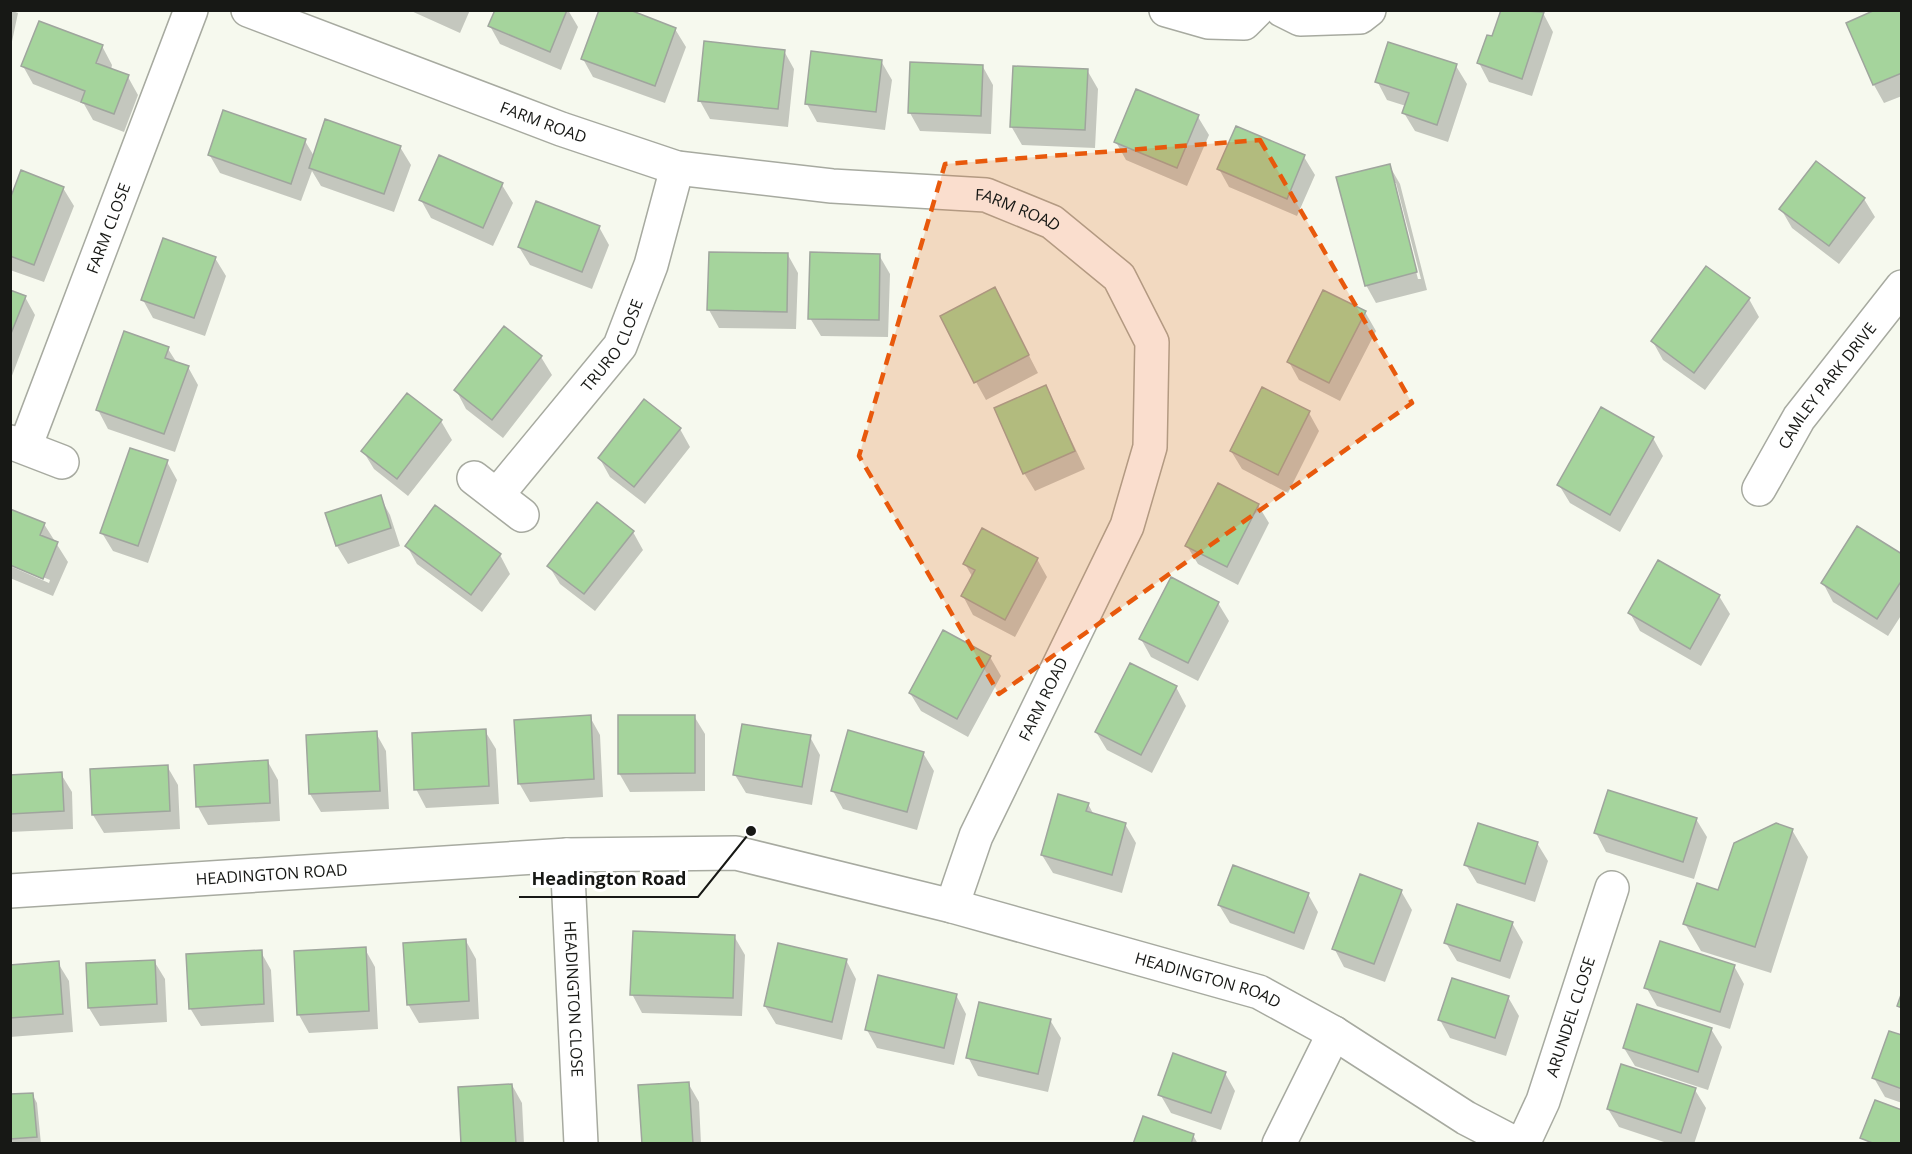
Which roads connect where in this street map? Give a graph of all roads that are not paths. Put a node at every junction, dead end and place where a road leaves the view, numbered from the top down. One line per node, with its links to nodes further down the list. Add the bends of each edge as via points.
1 (191, 10): 9 (street, FARM CLOSE)
2 (248, 10): 7 (street, FARM ROAD, via 561,129)
3 (1166, 10): 4 (street, via 1208,22 1244,23)
4 (1257, 10)
5 (1282, 10): 6 (street, via 1300,19 1360,17)
6 (1369, 10)
7 (677, 168): 12 (street, TRURO CLOSE, via 651,265 620,345 486,486); 16 (street, FARM ROAD, via 832,186 986,195 1052,222 1119,277 1152,342 1150,447 1127,526 976,836)
8 (1902, 287): 11 (street, CAMLEY PARK DRIVE, via 1799,418)
9 (18, 445): 10 (street, FARM CLOSE)
10 (62, 462)
11 (1759, 489)
12 (522, 515)
13 (567, 855): 15 (street, HEADINGTON ROAD); 16 (street, HEADINGTON ROAD, via 736,853); 18 (street, HEADINGTON CLOSE)
14 (1609, 887): 21 (street, ARUNDEL CLOSE, via 1543,1101)
15 (10, 891)
16 (952, 906): 17 (street, HEADINGTON ROAD, via 1259,992)
17 (1334, 1033): 19 (street); 20 (street, HEADINGTON ROAD, via 1466,1118)
18 (581, 1143)
19 (1279, 1143)
20 (1516, 1143)
21 (1523, 1143)

